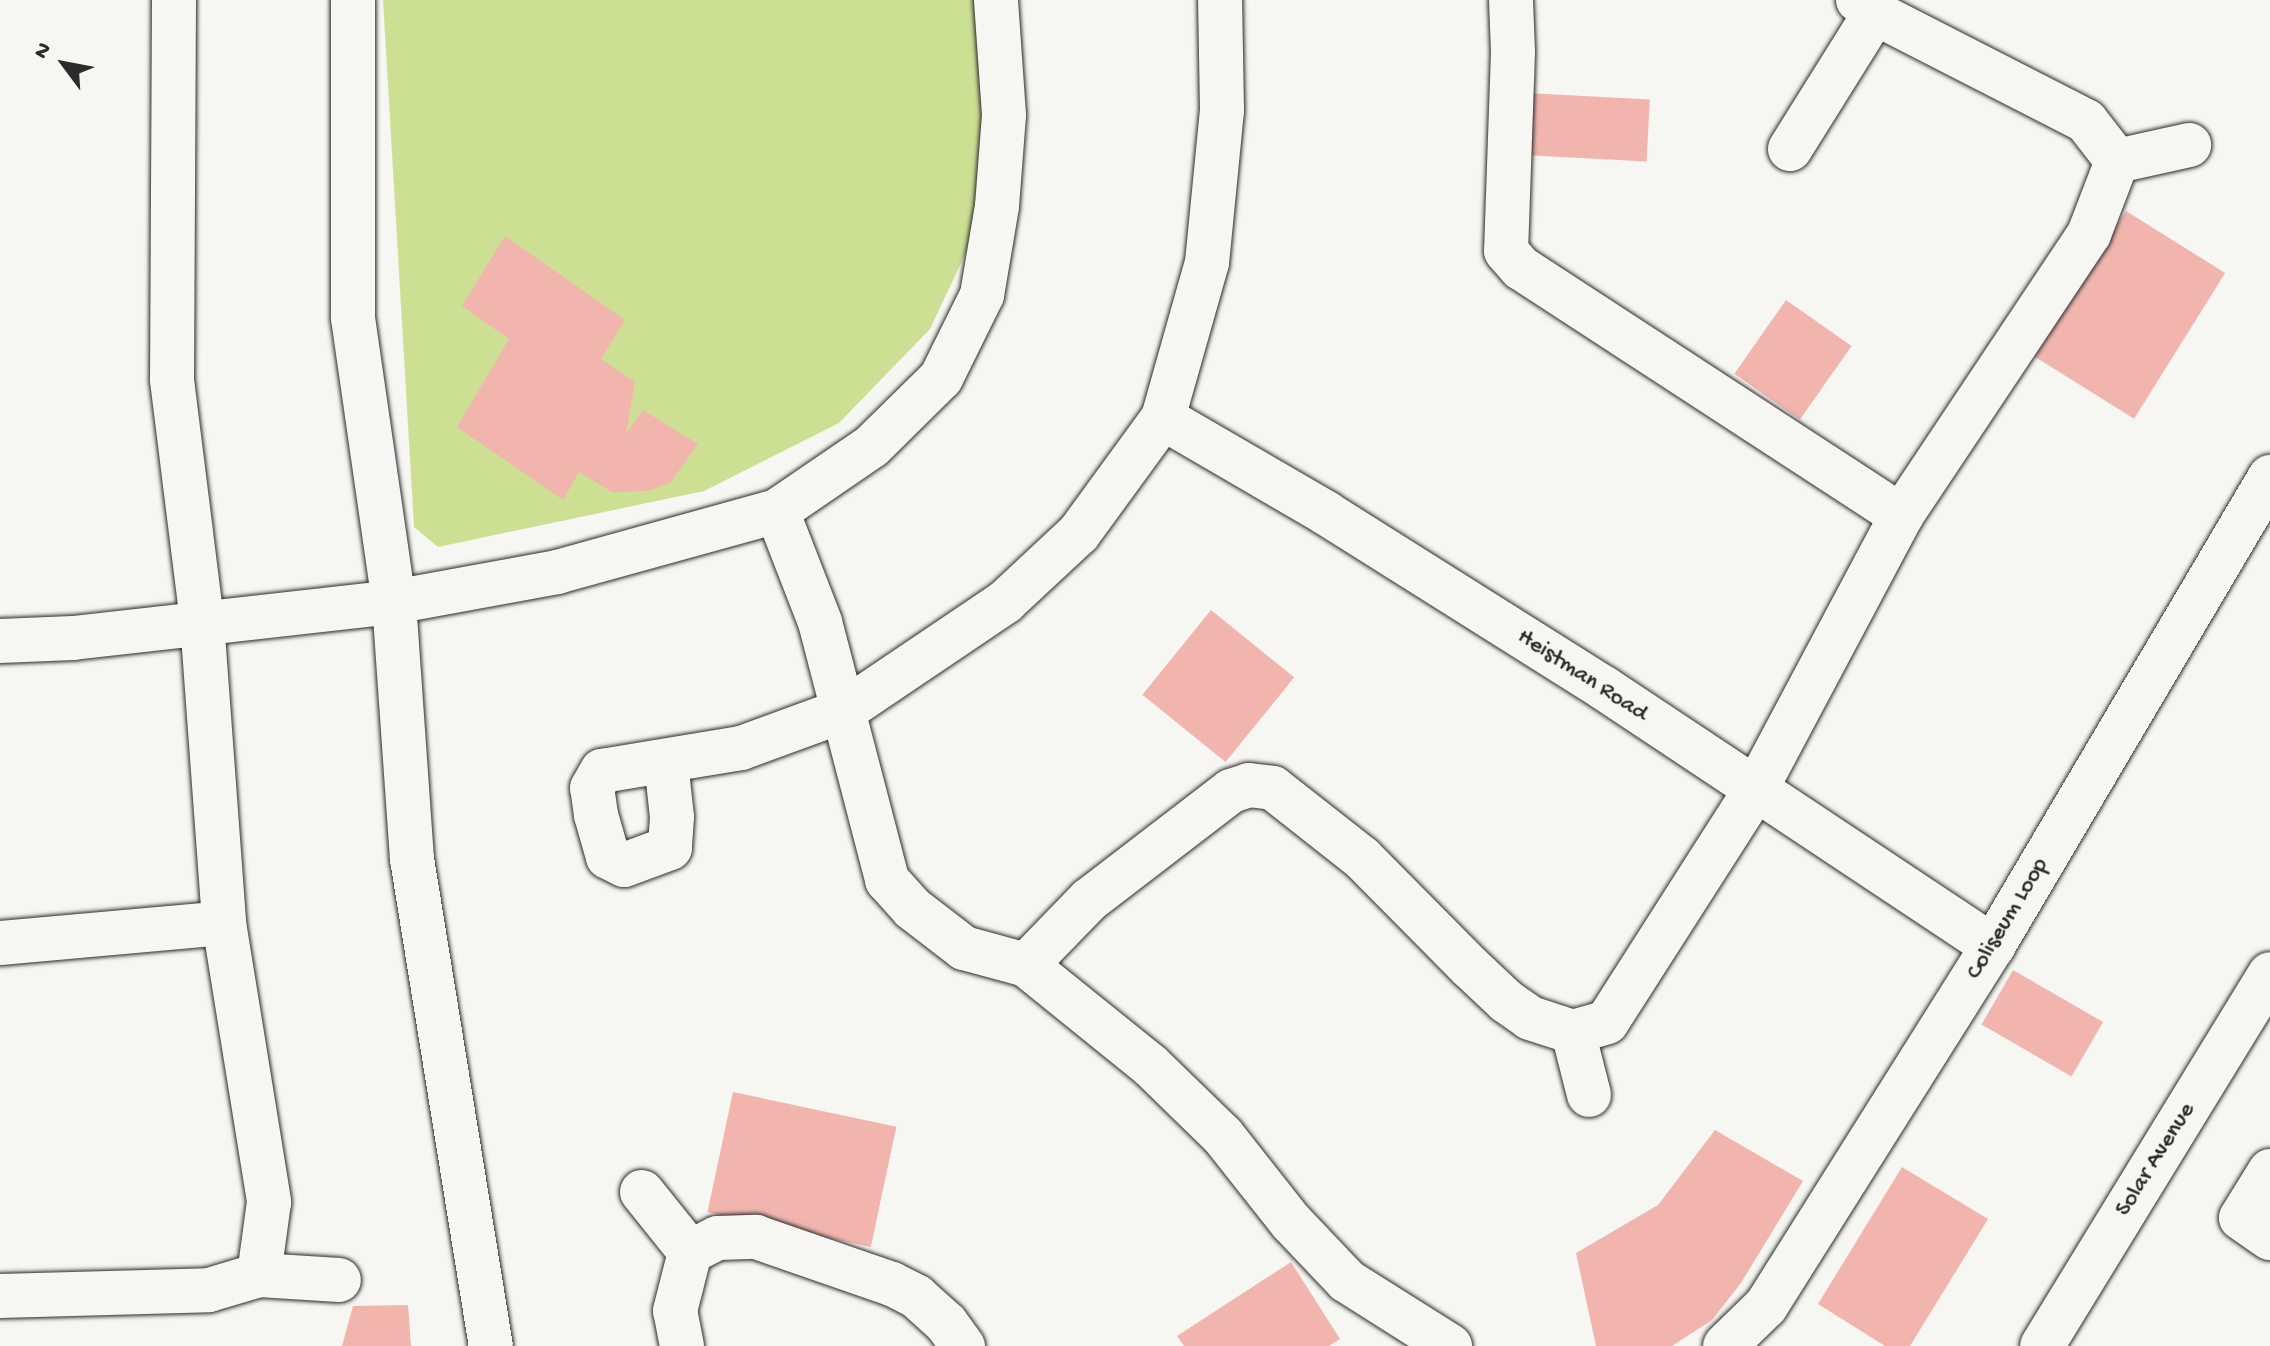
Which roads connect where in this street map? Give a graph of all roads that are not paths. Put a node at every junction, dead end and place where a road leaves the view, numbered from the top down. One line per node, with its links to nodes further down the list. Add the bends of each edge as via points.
1 (174, 0): 15 (street, via 172,380)
2 (353, 0): 14 (street, via 353,318)
3 (996, 0): 12 (street, via 1004,115 997,206 982,295 941,378 872,446)
4 (1220, 0): 10 (street, via 1222,111 1207,263)
5 (1511, 0): 13 (street, via 1506,251 1521,268)
6 (1866, 7): 8 (street); 9 (street, via 2086,121)
7 (2189, 145): 9 (street)
8 (1790, 149)
9 (2117, 161): 13 (street, via 2089,234)
10 (1163, 418): 17 (street, via 1079,533 1005,602); 19 (street, Heistman Road, via 1604,688)
11 (2270, 477): 22 (street, Coliseum Loop)
12 (777, 511): 14 (street, via 557,572); 17 (street, via 820,622)
13 (1901, 516): 19 (street)
14 (394, 602): 15 (street); 34 (street, via 412,859)
15 (202, 621): 16 (street, via 73,638); 20 (street)
16 (0, 641)
17 (845, 710): 18 (street, via 741,748); 23 (street, via 887,880 912,908 964,948)
18 (666, 762)
19 (1755, 791): 22 (street, Heistman Road); 25 (street, via 1607,1022)
20 (224, 923): 21 (street); 31 (street, via 269,1202)
21 (0, 943)
22 (1993, 946): 38 (street, Coliseum Loop, via 1766,1306)
23 (1026, 965): 25 (street, via 1089,900 1231,791 1249,785 1273,788 1362,858 1506,1001 1530,1018); 37 (street, via 1150,1065 1223,1136 1291,1222 1347,1281)
24 (2270, 974): 39 (street, Solar Avenue)
25 (1573, 1032): 26 (street)
26 (1589, 1095)
27 (2270, 1171): 29 (street, via 2241,1218)
28 (642, 1192): 30 (street)
29 (2270, 1238)
30 (690, 1252): 35 (street, via 675,1311); 36 (street, via 718,1238 756,1237 817,1258 917,1297)
31 (259, 1275): 32 (street); 33 (street, via 209,1290)
32 (339, 1280)
33 (0, 1296)
34 (491, 1346)
35 (682, 1346)
36 (963, 1346)
37 (1450, 1346)
38 (1725, 1346)
39 (2042, 1346)

